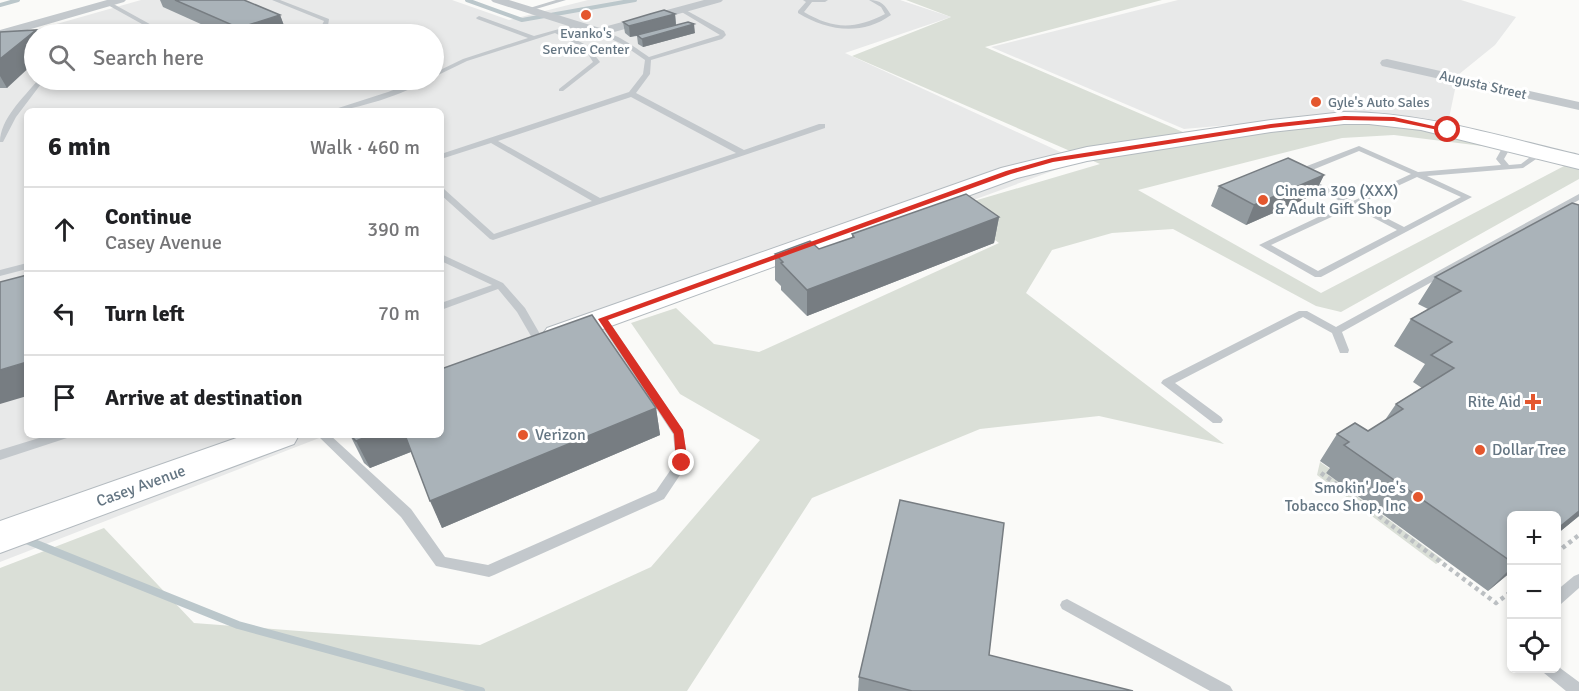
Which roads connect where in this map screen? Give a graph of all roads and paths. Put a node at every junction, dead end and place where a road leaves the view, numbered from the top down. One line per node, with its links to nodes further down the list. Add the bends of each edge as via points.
1 (275, 0): 17 (lane, via 327,20)
2 (497, 0): 11 (street)
3 (540, 0): 10 (lane)
4 (562, 0): 10 (lane)
5 (717, 0): 12 (street)
6 (825, 0): 8 (lane)
7 (872, 0): 8 (lane, via 883,6 888,15 871,24 839,29 800,12)
8 (807, 1)
9 (114, 2): 15 (street); 16 (lane)
10 (550, 3): 11 (lane)
11 (526, 10): 18 (street)
12 (682, 10): 14 (lane); 22 (street)
13 (480, 18): 24 (lane)
14 (705, 22): 19 (lane); 27 (lane, via 723,35)
15 (36, 24)
16 (148, 24)
17 (326, 24)
18 (575, 25): 21 (lane); 22 (street)
19 (693, 25)
20 (24, 27): 23 (street)
21 (555, 32): 24 (lane); 32 (lane, via 586,47 597,62)
22 (600, 32): 26 (lane)
23 (0, 34)
24 (534, 38): 29 (lane)
25 (636, 40): 26 (lane)
26 (624, 43): 27 (lane)
27 (648, 59): 33 (lane, via 650,67 645,80)
28 (1387, 63): 34 (street, Augusta Street)
29 (444, 70)
30 (33, 90): 37 (lane)
31 (401, 90): 35 (lane)
32 (561, 90)
33 (632, 94): 38 (lane); 39 (lane)
34 (1579, 106)
35 (343, 108)
36 (822, 126): 39 (lane)
37 (0, 140)
38 (493, 141): 40 (lane); 46 (lane)
39 (743, 153): 46 (lane)
40 (444, 156)
41 (1507, 156): 42 (street, via 1541,153); 43 (lane); 54 (street, via 1421,124 1344,118 1088,153 1008,173)
42 (1579, 162)
43 (1418, 174): 47 (lane); 47 (lane, via 1359,148 1293,174); 48 (lane, via 1468,197)
44 (444, 194): 46 (lane, via 493,237)
45 (1579, 197): 55 (lane)
46 (599, 201)
47 (1354, 205): 48 (lane); 48 (lane, via 1264,245 1318,275)
48 (1403, 230)
49 (444, 258): 52 (lane)
50 (24, 267): 51 (lane)
51 (0, 273)
52 (500, 285): 53 (lane); 56 (lane, via 520,309)
53 (444, 306)
54 (602, 319): 56 (street); 61 (lane, via 679,433 682,463 660,495 489,571 441,562 406,513)
55 (1336, 331): 57 (lane); 58 (lane, via 1303,313 1167,383)
56 (528, 345)
57 (1344, 350)
58 (1217, 420)
59 (53, 438): 62 (lane)
60 (274, 438): 65 (street, Casey Avenue)
61 (326, 438)
62 (0, 454)
63 (1321, 473): 68 (path, via 1496,603)
64 (1579, 535): 66 (path)
65 (0, 537)
66 (1561, 551)
67 (1579, 580): 69 (lane)
68 (1507, 595)
69 (1561, 596)
70 (1067, 605): 72 (lane)
71 (1554, 673): 73 (lane)
72 (1225, 691)
73 (1578, 691)

